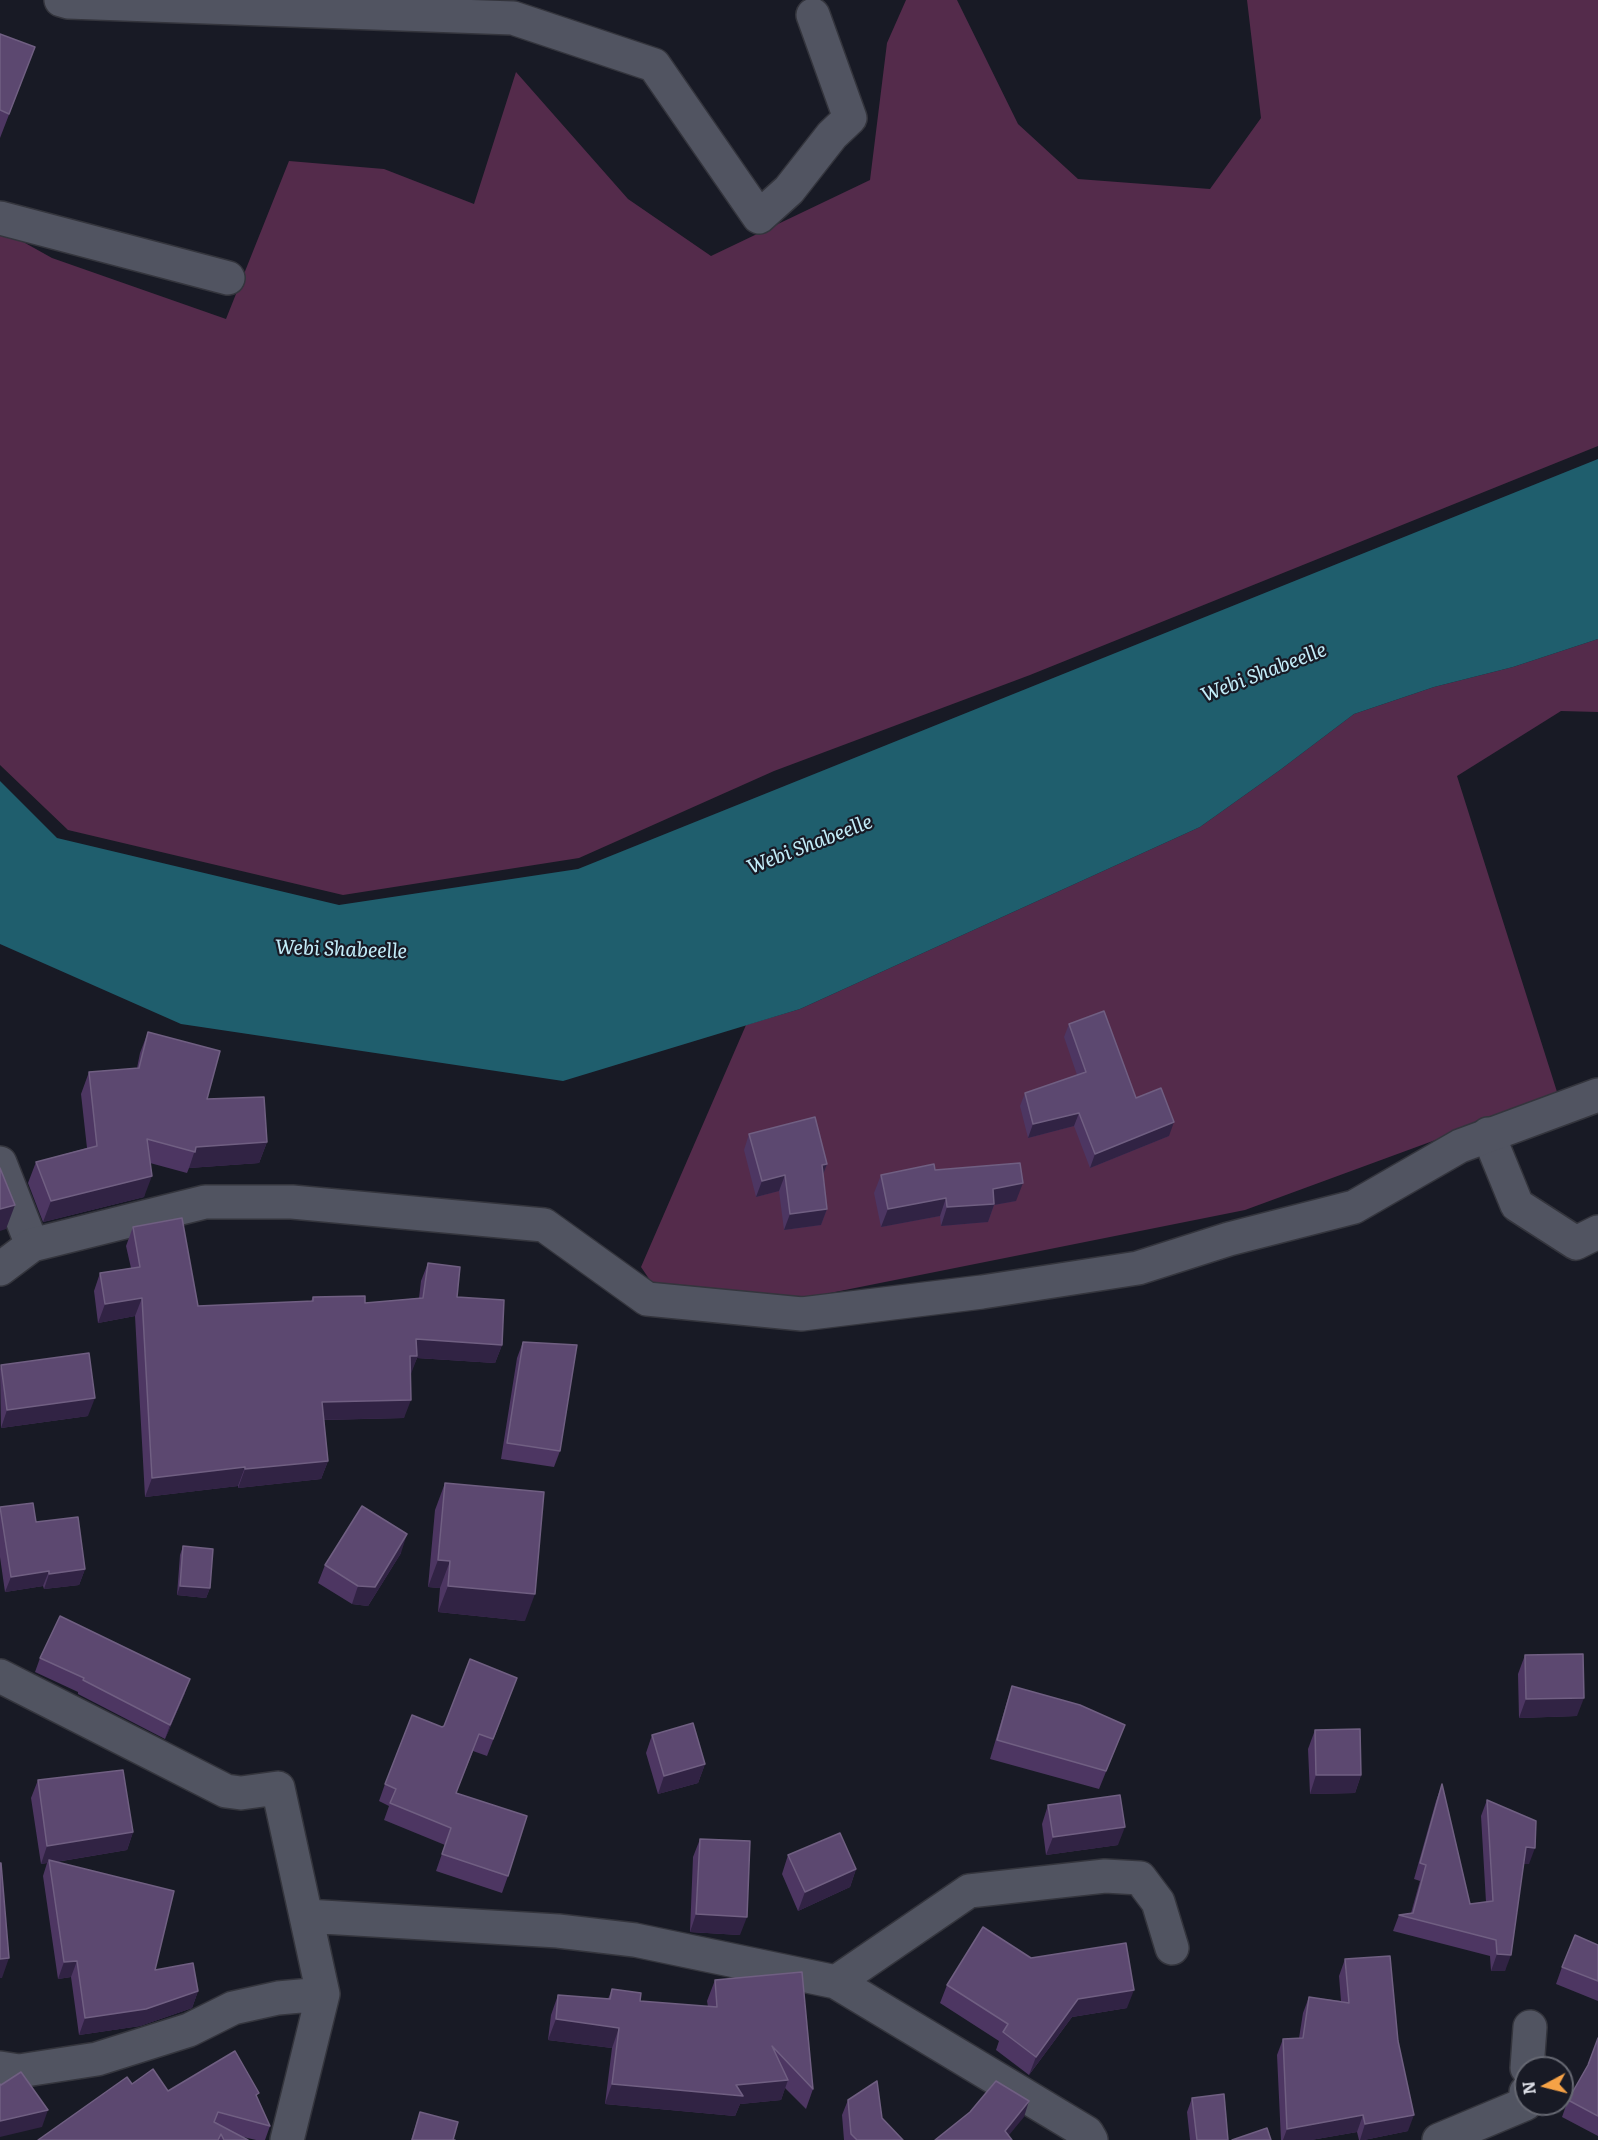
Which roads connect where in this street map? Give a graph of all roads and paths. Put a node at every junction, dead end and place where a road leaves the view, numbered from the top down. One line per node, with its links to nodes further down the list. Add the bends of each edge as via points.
1 (66, 1): 2 (street, via 513,18 654,64 759,217 789,190 850,118)
2 (813, 15)
3 (0, 218): 4 (street)
4 (228, 278)
5 (1598, 1095): 6 (street)
6 (1488, 1134): 8 (street, via 1517,1205 1576,1243); 9 (street, via 1354,1206 1138,1268 802,1314 647,1299 544,1225 407,1212 292,1202 205,1202)
7 (0, 1163): 9 (street)
8 (1598, 1232)
9 (32, 1245): 10 (street)
10 (0, 1269)
11 (0, 1676): 12 (street, via 226,1791 278,1788)
12 (306, 1916): 14 (street, via 558,1931 635,1940); 15 (street)
13 (1172, 1948): 14 (street, via 1158,1902 1140,1878 1105,1876 969,1891)
14 (836, 1982): 20 (street)
15 (322, 1994): 18 (street, via 232,2008 189,2030 97,2058 19,2071); 21 (street)
16 (1530, 2027): 17 (street)
17 (1528, 2056)
18 (0, 2068)
19 (1514, 2108): 22 (street)
20 (1085, 2138)
21 (286, 2140)
22 (1439, 2140)

